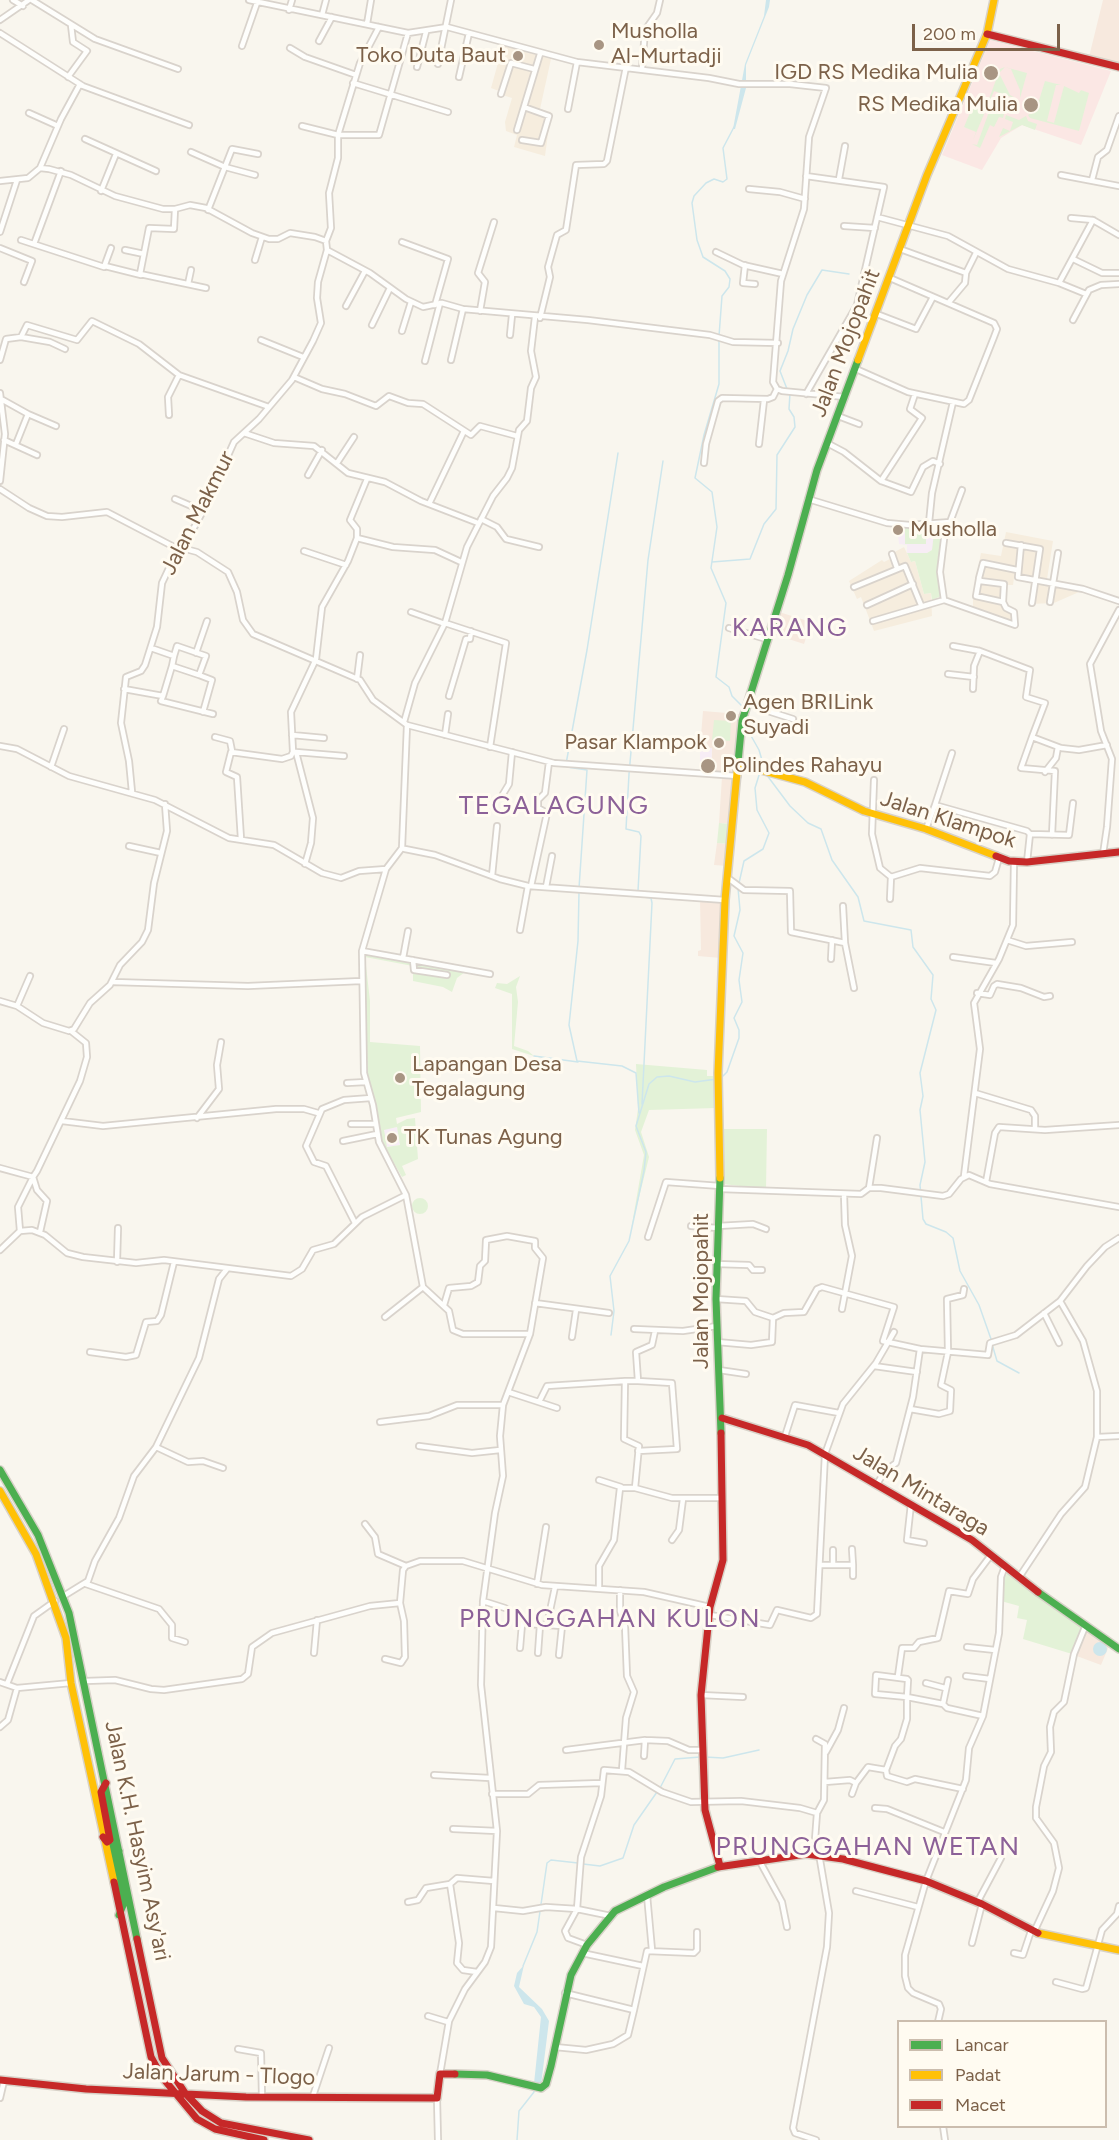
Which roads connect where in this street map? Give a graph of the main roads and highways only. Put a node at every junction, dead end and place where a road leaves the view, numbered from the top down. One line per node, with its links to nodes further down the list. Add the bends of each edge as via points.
1 (994, 0): 2 (main road, Jalan Mojopahit)
2 (987, 34): 3 (main road); 4 (main road, Jalan Mojopahit, via 909,224 827,443 744,712)
3 (1119, 67)
4 (739, 764): 5 (main road, Jalan Klampok, via 805,782 872,814 926,829 1014,862); 6 (main road, Jalan Mojopahit, via 725,900 718,1073 720,1188 716,1299)
5 (1119, 852)
6 (722, 1418): 9 (main road, Jalan Mintaraga, via 785,1436 825,1454 962,1533 1084,1627); 13 (main road, Jalan Mojopahit, via 722,1565 710,1611 701,1695 704,1802)
7 (0, 1470): 10 (main road, Jalan K.H. Hasyim Asy'ari, via 38,1535 64,1596)
8 (0, 1491): 11 (main road, Jalan K.H. Hasyim Asy'ari, via 25,1532 55,1601 66,1638 71,1683)
9 (1119, 1648)
10 (106, 1783): 11 (main road, via 101,1792 110,1840 107,1842); 12 (main road, Jalan K.H. Hasyim Asy'ari)
11 (102, 1836): 14 (main road, Jalan K.H. Hasyim Asy'ari)
12 (121, 1854): 14 (main road, via 113,1845 124,1901); 18 (main road, Jalan K.H. Hasyim Asy'ari, via 157,2043 169,2072)
13 (720, 1866): 15 (main road, via 817,1854 926,1881 1033,1931); 18 (main road, Jalan Jarum - Tlogo, via 676,1881 622,1907 587,1945 565,1993 544,2086 529,2087 487,2075 440,2074 437,2098)
14 (119, 1915): 17 (main road, Jalan K.H. Hasyim Asy'ari, via 151,2057)
15 (1119, 1950)
16 (2, 2081): 17 (main road, Jalan Jarum - Tlogo)
17 (174, 2093): 18 (main road, Jalan Jarum - Tlogo); 19 (main road, Jalan K.H. Hasyim Asy'ari, via 205,2124)
18 (185, 2093): 20 (main road, Jalan K.H. Hasyim Asy'ari, via 221,2123)
19 (264, 2140)
20 (309, 2140)

